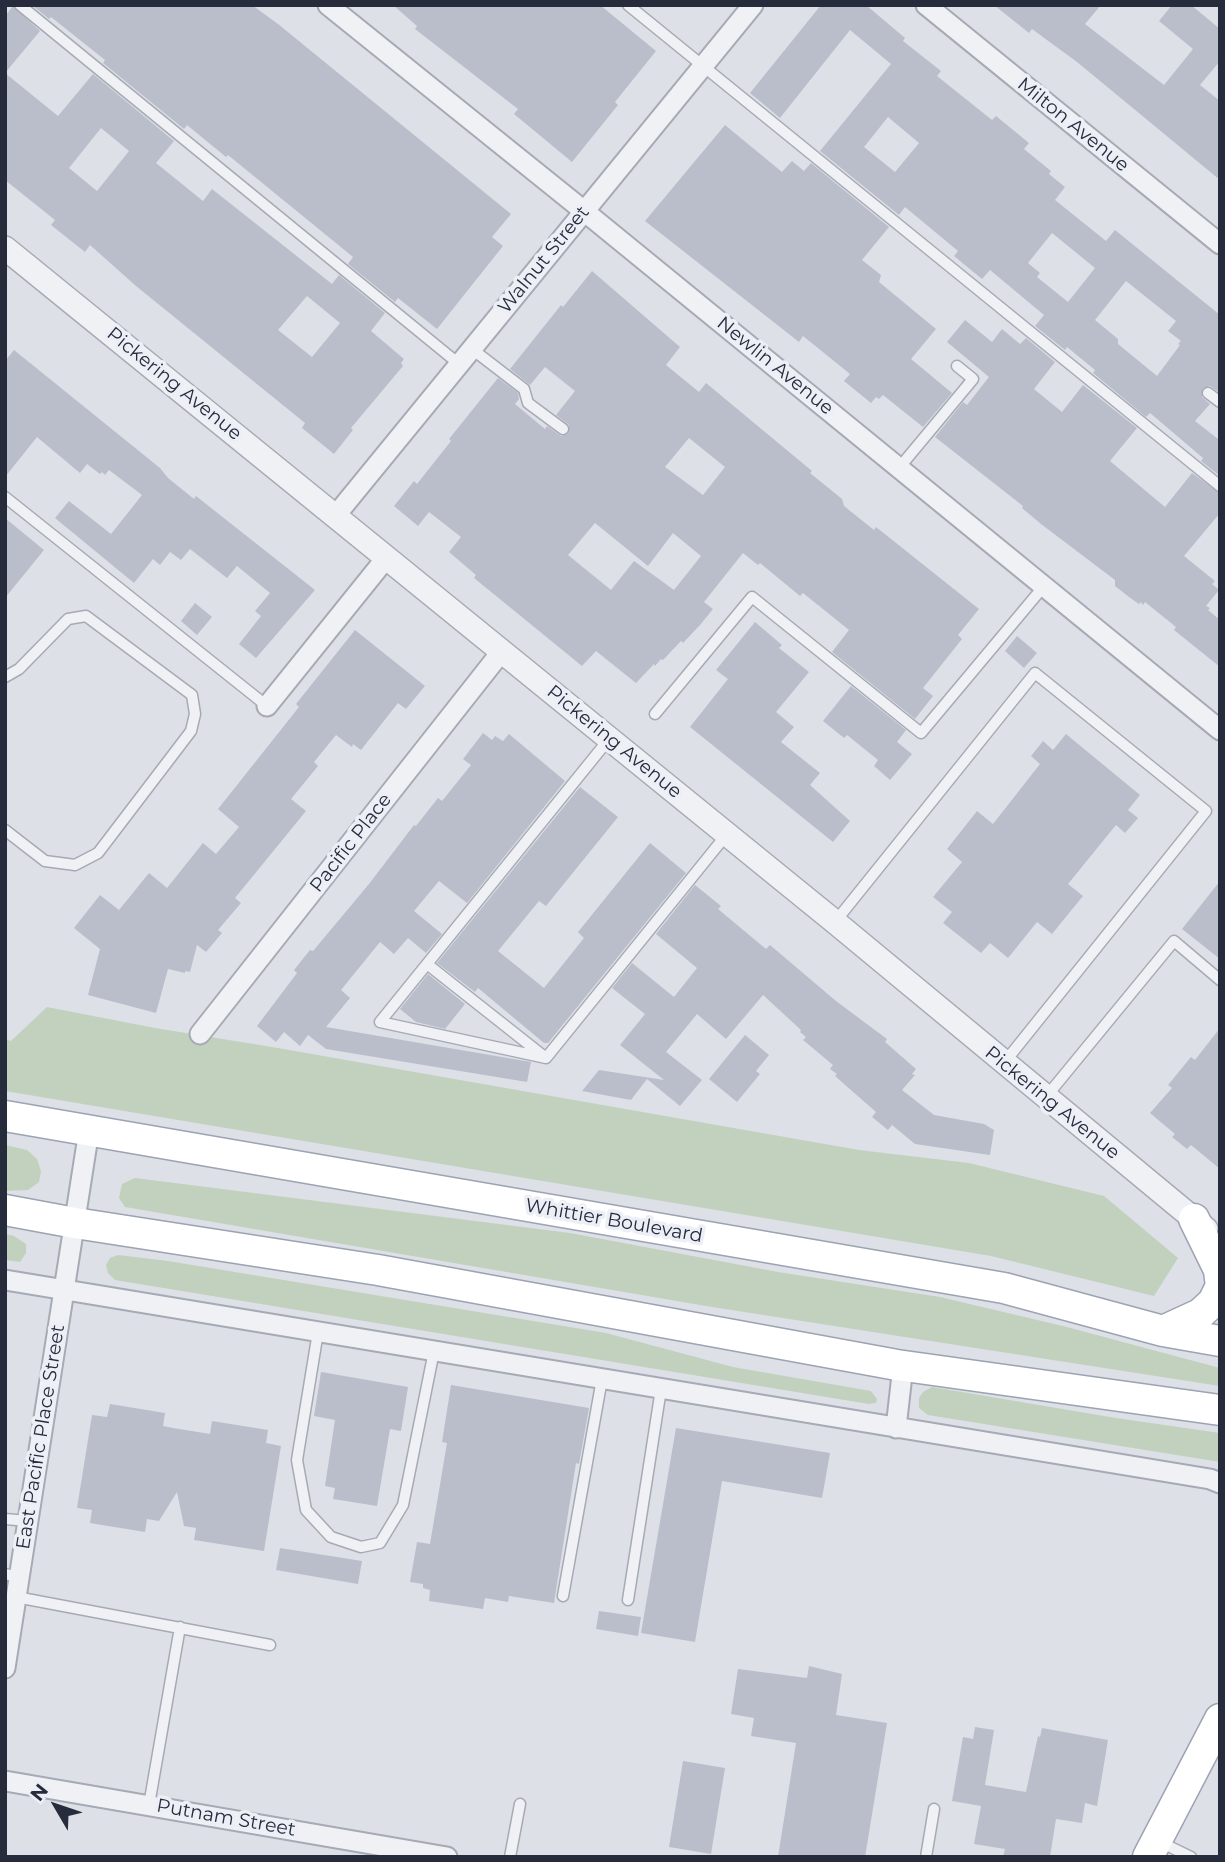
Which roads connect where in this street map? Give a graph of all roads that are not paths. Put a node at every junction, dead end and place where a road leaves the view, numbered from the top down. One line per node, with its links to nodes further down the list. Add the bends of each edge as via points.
1 (20, 5): 10 (lane)
2 (328, 5): 7 (street, Newlin Avenue)
3 (628, 5): 6 (lane)
4 (753, 5): 6 (street, Walnut Street)
5 (926, 5): 8 (street, Milton Avenue)
6 (703, 66): 7 (street, Walnut Street); 16 (lane)
7 (584, 211): 10 (street, Walnut Street); 15 (street, Newlin Avenue)
8 (1220, 244)
9 (5, 248): 18 (street, Pickering Avenue)
10 (465, 356): 14 (lane, via 524,389 528,402); 18 (street, Walnut Street)
11 (957, 366): 15 (lane, via 973,379)
12 (1208, 393): 13 (lane)
13 (1220, 402)
14 (563, 429)
15 (899, 468): 20 (street, Newlin Avenue)
16 (1220, 486)
17 (5, 497): 23 (lane)
18 (336, 514): 19 (street, Pickering Avenue)
19 (387, 557): 21 (street, Pickering Avenue); 23 (street)
20 (1044, 586): 24 (lane, via 921,733 752,597); 25 (street, Newlin Avenue)
21 (502, 652): 26 (street, Pickering Avenue); 32 (street, Pacific Place)
22 (5, 677): 27 (lane, via 19,669 68,619 86,617 192,695 195,714 191,731 98,853 75,865 45,861)
23 (267, 706)
24 (655, 714)
25 (1220, 730)
26 (609, 739): 28 (street, Pickering Avenue); 30 (lane)
27 (5, 830)
28 (727, 834): 29 (street, Pickering Avenue); 33 (lane)
29 (835, 922): 34 (street, Pickering Avenue); 34 (lane, via 1035,673 1206,811)
30 (428, 964): 33 (lane); 33 (lane, via 380,1022)
31 (1220, 980): 35 (lane, via 1174,941)
32 (200, 1034)
33 (546, 1058)
34 (1004, 1064): 35 (street, Pickering Avenue)
35 (1046, 1098): 39 (street, Pickering Avenue)
36 (5, 1116): 37 (main road, Whittier Boulevard)
37 (89, 1130): 40 (street); 46 (main road, Whittier Boulevard, via 1004,1288)
38 (5, 1210): 40 (main road)
39 (1194, 1219): 41 (street, Pickering Avenue); 42 (main road)
40 (75, 1223): 45 (street); 50 (main road, via 378,1270)
41 (1220, 1240)
42 (1220, 1279)
43 (5, 1280): 45 (street)
44 (1220, 1288): 46 (main road, via 1200,1314)
45 (64, 1290): 47 (street); 57 (street, East Pacific Place Street)
46 (1163, 1331): 48 (main road, Whittier Boulevard)
47 (318, 1332): 49 (street); 49 (lane, via 297,1460 306,1510 331,1537 361,1547 380,1543 402,1505)
48 (1220, 1341)
49 (434, 1351): 51 (street)
50 (903, 1366): 53 (main road); 54 (street)
51 (602, 1379): 52 (street); 59 (lane)
52 (661, 1389): 54 (street); 60 (lane)
53 (1220, 1410)
54 (896, 1428): 55 (street)
55 (1220, 1483)
56 (5, 1519): 57 (lane)
57 (28, 1521): 58 (street, East Pacific Place Street)
58 (14, 1583): 61 (lane); 63 (street, East Pacific Place Street)
59 (563, 1596)
60 (628, 1600)
61 (180, 1627): 62 (lane); 67 (lane)
62 (270, 1645)
63 (5, 1668)
64 (1220, 1719): 69 (main road)
65 (5, 1781): 67 (street, Putnam Street)
66 (520, 1804): 72 (lane)
67 (149, 1805): 70 (street, Putnam Street)
68 (934, 1809): 73 (lane)
69 (1152, 1849): 74 (lane)
70 (404, 1853): 71 (street, Putnam Street)
71 (447, 1857)
72 (510, 1857)
73 (926, 1857)
74 (1191, 1857)

